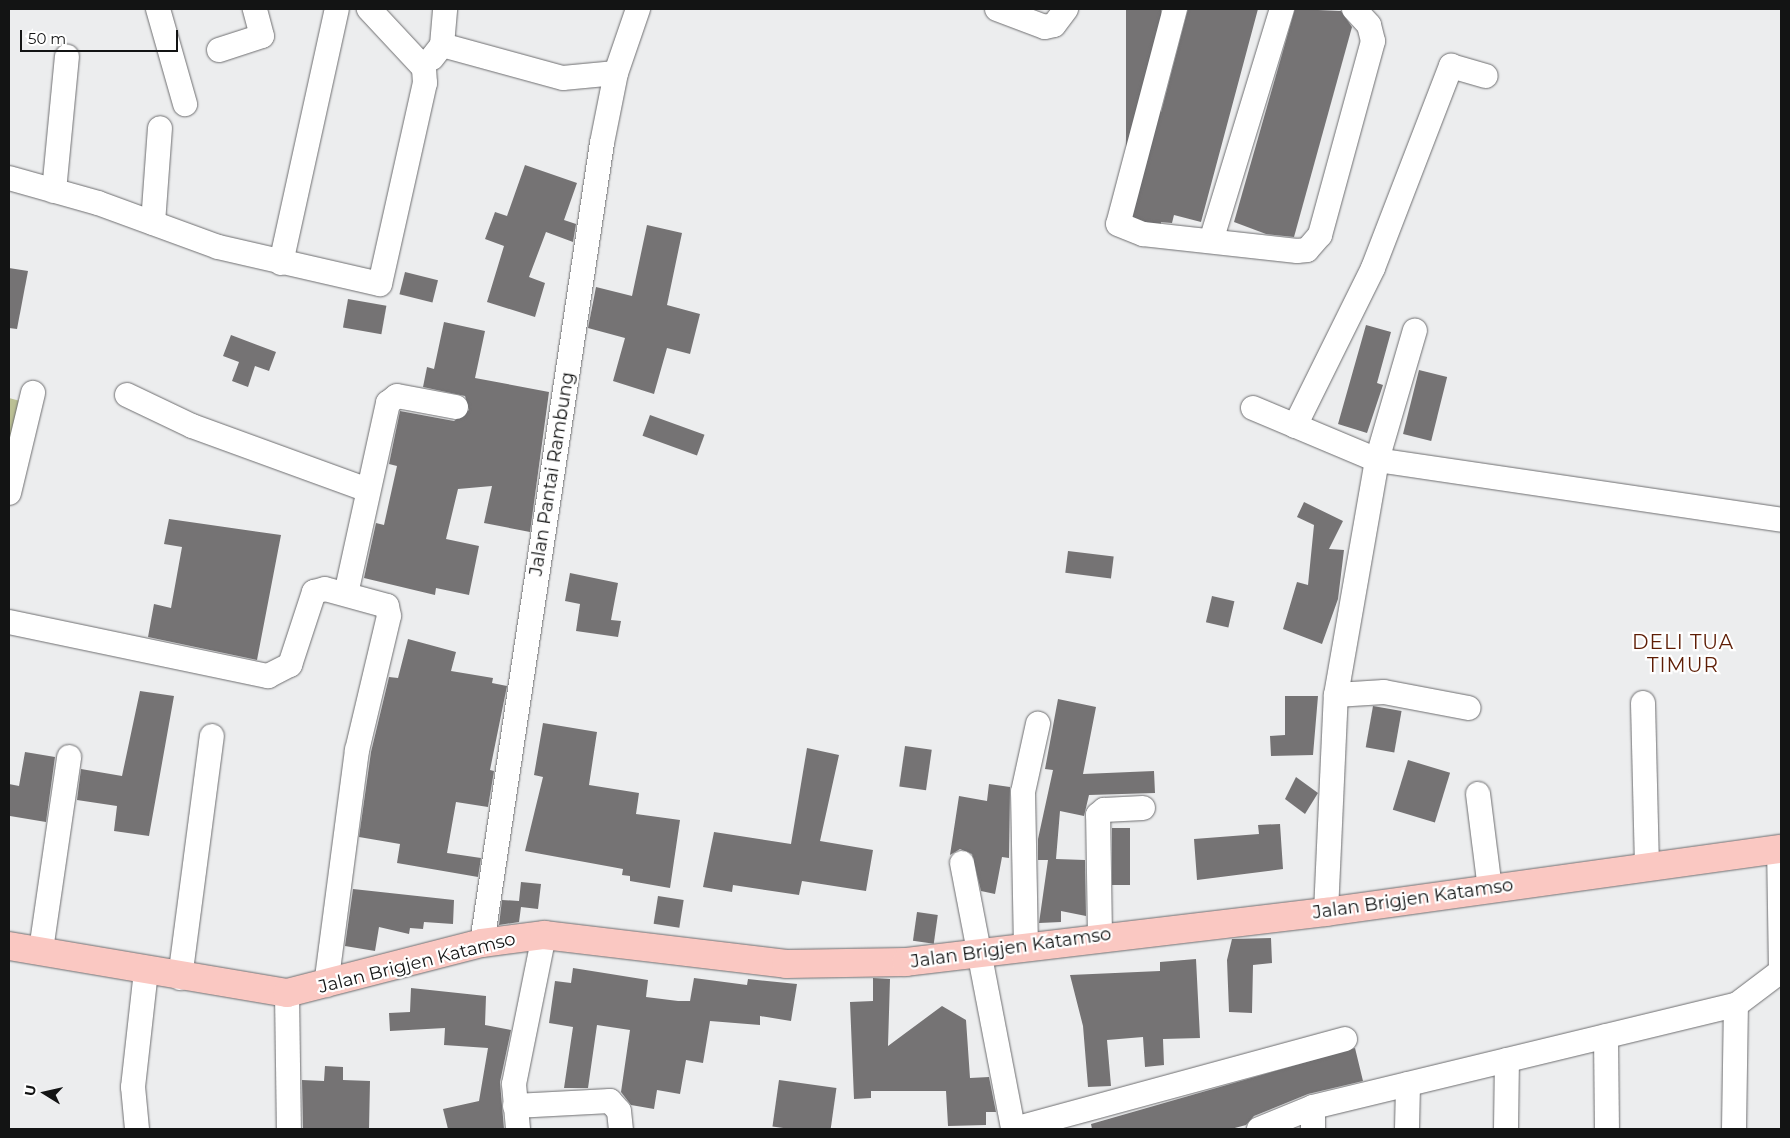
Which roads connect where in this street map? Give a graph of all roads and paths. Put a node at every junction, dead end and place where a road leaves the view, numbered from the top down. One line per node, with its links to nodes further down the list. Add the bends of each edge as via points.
1 (158, 9): 18 (street)
2 (255, 9): 13 (street, via 262,36)
3 (337, 9): 24 (street)
4 (369, 9): 15 (street)
5 (446, 9): 12 (street)
6 (638, 9): 16 (street, Jalan Pantai Rambung)
7 (998, 9): 8 (street, via 1045,27 1054,24)
8 (1066, 9)
9 (1175, 9): 23 (street, via 1118,224 1125,230 1143,234)
10 (1282, 9): 23 (street)
11 (1354, 9): 23 (street, via 1364,16 1372,41 1320,235 1307,250)
12 (442, 45): 15 (street); 16 (street, via 563,78)
13 (219, 50)
14 (67, 57): 21 (street)
15 (424, 68): 24 (street, via 426,83 380,284)
16 (616, 73): 52 (street, Jalan Pantai Rambung, via 602,143)
17 (1486, 76): 30 (street, via 1451,66 1373,268)
18 (184, 104)
19 (160, 128): 22 (street)
20 (9, 178): 21 (street)
21 (54, 191): 22 (street)
22 (153, 223): 24 (street, via 218,247)
23 (1211, 241)
24 (281, 263)
25 (1415, 330): 31 (street)
26 (33, 393): 33 (street)
27 (127, 395): 32 (street, via 192,426)
28 (456, 407): 32 (street, via 392,398)
29 (1253, 408): 30 (street)
30 (1295, 426): 31 (street)
31 (1377, 460): 34 (street); 37 (street)
32 (368, 490): 35 (street)
33 (9, 493)
34 (1781, 520)
35 (346, 594): 36 (street, via 325,589 314,592 290,665 268,676); 59 (street, via 387,606 389,616 357,750)
36 (9, 622)
37 (1336, 695): 39 (street, via 1384,692); 49 (street)
38 (1643, 703): 47 (street)
39 (1469, 708)
40 (1038, 724): 54 (street, via 1023,792)
41 (212, 736): 58 (street)
42 (69, 757): 55 (street)
43 (1478, 794): 48 (street)
44 (1143, 808): 51 (street, via 1104,810 1098,814)
45 (1780, 849): 47 (main road, Jalan Brigjen Katamso); 61 (street, via 1781,971)
46 (962, 863): 56 (street)
47 (1647, 867): 48 (main road, Jalan Brigjen Katamso)
48 (1490, 889): 49 (main road, Jalan Brigjen Katamso)
49 (1326, 912): 51 (main road, Jalan Brigjen Katamso)
50 (544, 935): 52 (main road, Jalan Brigjen Katamso); 56 (main road, Jalan Brigjen Katamso, via 786,964 906,962); 66 (street, via 514,1084)
51 (1100, 936): 54 (main road, Jalan Brigjen Katamso)
52 (482, 943): 59 (main road, Jalan Brigjen Katamso)
53 (9, 946): 55 (main road, Jalan Brigjen Katamso)
54 (1026, 948): 56 (main road, Jalan Brigjen Katamso)
55 (41, 950): 57 (main road, Jalan Brigjen Katamso)
56 (980, 954): 72 (street)
57 (146, 972): 58 (main road, Jalan Brigjen Katamso); 68 (street, via 134,1079)
58 (180, 978): 60 (main road, Jalan Brigjen Katamso)
59 (326, 986): 60 (main road, Jalan Brigjen Katamso)
60 (287, 993): 69 (street)
61 (1736, 1005): 62 (street); 77 (street)
62 (1606, 1036): 64 (street); 76 (street)
63 (1345, 1039): 72 (street)
64 (1507, 1060): 65 (street); 75 (street)
65 (1408, 1084): 67 (street); 74 (street)
66 (515, 1106): 70 (street); 71 (street, via 610,1101 619,1111)
67 (1313, 1118): 73 (street)
68 (137, 1129)
69 (289, 1129)
70 (518, 1129)
71 (620, 1129)
72 (1014, 1129)
73 (1259, 1129)
74 (1407, 1129)
75 (1506, 1129)
76 (1606, 1129)
77 (1734, 1129)

